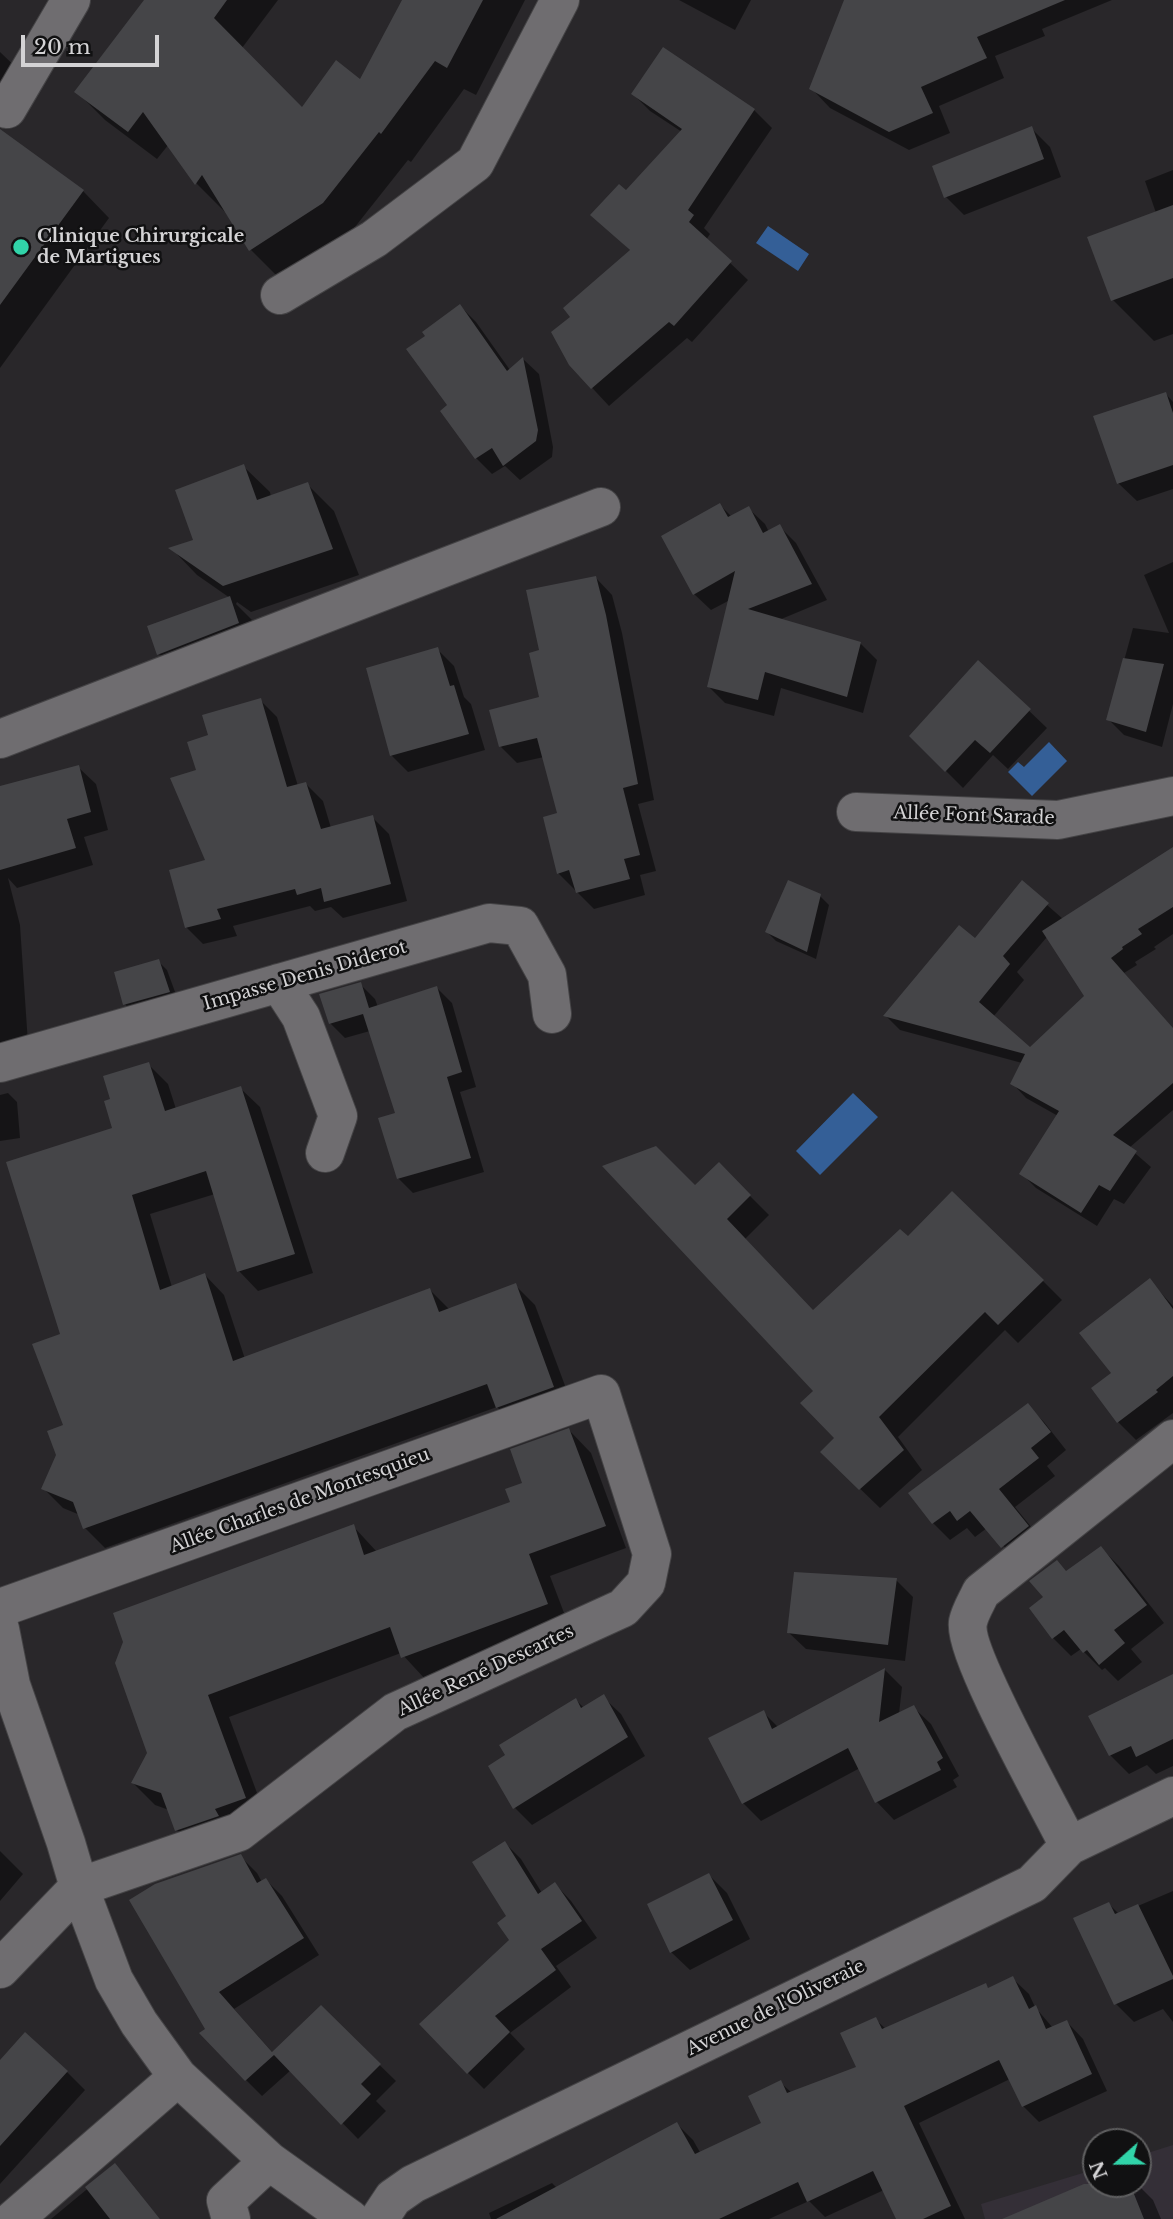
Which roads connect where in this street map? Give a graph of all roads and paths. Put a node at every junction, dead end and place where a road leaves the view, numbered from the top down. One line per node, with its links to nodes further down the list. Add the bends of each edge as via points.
1 (71, 0): 3 (street)
2 (560, 0): 4 (street, via 475,163 374,239)
3 (7, 108)
4 (280, 295)
5 (601, 507): 6 (street)
6 (0, 739)
7 (1173, 796): 8 (street, Allée Font Sarade, via 1058,820)
8 (856, 812)
9 (279, 983): 10 (street, Impasse Denis Diderot, via 489,923 520,926 547,975); 11 (street, Impasse Denis Diderot); 12 (street, via 301,1017 338,1116)
10 (552, 1014)
11 (0, 1063)
12 (325, 1153)
13 (601, 1394): 15 (street, Allée Charles de Montesquieu); 20 (street, Allée René Descartes, via 652,1554 646,1583 623,1608 395,1712 239,1832)
14 (1173, 1439): 19 (street, via 981,1592 967,1623 988,1687)
15 (0, 1608)
16 (0, 1629): 17 (street)
17 (6, 1691): 20 (street)
18 (1173, 1796): 19 (street, Avenue de l'Oliveraie)
19 (1069, 1846): 27 (street, Avenue de l'Oliveraie, via 1032,1884 413,2184 393,2198)
20 (79, 1887): 21 (street); 22 (street, via 114,1980)
21 (0, 1969)
22 (178, 2077): 23 (street); 24 (street)
23 (269, 2161): 25 (street, via 226,2201); 26 (street)
24 (15, 2219)
25 (231, 2219)
26 (349, 2219)
27 (379, 2219)

